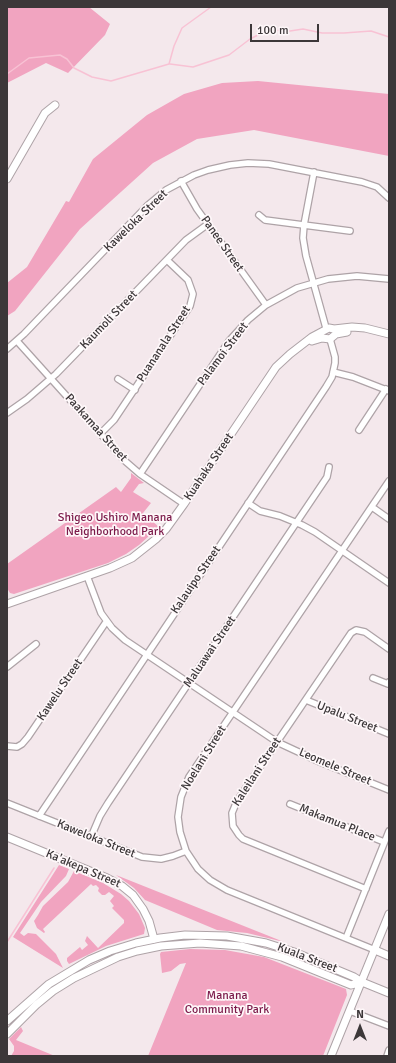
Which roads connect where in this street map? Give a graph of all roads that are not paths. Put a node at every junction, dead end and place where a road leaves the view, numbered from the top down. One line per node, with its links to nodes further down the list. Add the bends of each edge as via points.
1 (55, 105): 3 (main road, via 45,113)
2 (314, 172): 4 (street, Kaweloka Street, via 269,164 230,164); 5 (street, Kaweloka Street, via 362,182 376,187); 8 (street)
3 (7, 179)
4 (182, 181): 7 (street, Panee Street); 18 (street, Kaweloka Street, via 148,205)
5 (389, 198)
6 (259, 215): 8 (street, via 265,220)
7 (208, 224): 10 (street, Kaumoli Street, via 186,240); 13 (street, Panee Street)
8 (304, 225): 9 (street); 12 (street, via 304,247)
9 (350, 230)
10 (167, 260): 22 (street, Kaumoli Street); 24 (street, Puananala Street, via 188,280 193,294 192,302)
11 (389, 279): 12 (street, Palamoi Street, via 349,276)
12 (313, 282): 13 (street, Palamoi Street); 14 (street)
13 (266, 305): 30 (street, Palamoi Street, via 248,320 229,342)
14 (327, 329): 15 (main road, Kuahaka Street, via 358,327); 17 (main road, via 333,332); 17 (main road, via 322,335); 19 (main road, Kuahaka Street)
15 (374, 330): 16 (main road, Kuahaka Street); 17 (main road, Kuahaka Street, via 340,333)
16 (389, 334)
17 (329, 338): 19 (main road, Kuahaka Street); 21 (street, Kalauipo Street, via 334,357)
18 (17, 341): 20 (street, Kaweloka Street); 22 (street, Paakamaa Street)
19 (305, 343): 32 (main road, Kuahaka Street, via 276,367)
20 (7, 349)
21 (333, 372): 25 (street); 33 (street, Kalauipo Street, via 326,388)
22 (51, 379): 26 (street, Kaumoli Street); 28 (street, Paakamaa Street)
23 (118, 379): 24 (street, Puananala Street)
24 (134, 390): 28 (street, Puananala Street)
25 (387, 390): 27 (street)
26 (7, 413)
27 (359, 430)
28 (101, 434): 30 (street, Paakamaa Street)
29 (329, 467): 36 (street, Maluawai Street, via 327,478)
30 (140, 474): 32 (street, Paakamaa Street)
31 (389, 481): 34 (street, Noelani Street)
32 (184, 504): 38 (main road, Kuahaka Street, via 166,529 143,550 122,564)
33 (248, 504): 36 (street, via 260,511); 44 (street, Kalauipo Street)
34 (372, 507): 35 (street); 37 (street, Noelani Street)
35 (389, 518)
36 (297, 523): 37 (street); 48 (street, Maluawai Street)
37 (342, 551): 39 (street); 50 (street, Noelani Street)
38 (87, 576): 40 (main road, Kuahaka Street); 41 (street, Leomele Street, via 97,607)
39 (389, 582)
40 (8, 602)
41 (106, 622): 44 (street, Leomele Street, via 119,635); 53 (street, Kawelu Street, via 28,737 17,747)
42 (36, 644): 45 (street)
43 (389, 649): 49 (street, Kaleilani Street, via 365,632 356,630 351,633)
44 (146, 654): 48 (street, Leomele Street); 57 (street, Kalauipo Street)
45 (7, 667)
46 (373, 678): 47 (street, via 388,684)
47 (389, 682)
48 (189, 683): 50 (street, Leomele Street); 60 (street, Maluawai Street, via 108,803)
49 (306, 700): 51 (street, Upalu Street); 52 (street, Kaleilani Street)
50 (233, 712): 52 (street, Leomele Street); 62 (street, Noelani Street, via 194,769 183,791 178,817)
51 (389, 734)
52 (277, 742): 54 (street, Leomele Street); 63 (street, Kaleilani Street, via 234,805 231,816 235,831 248,842)
53 (7, 746)
54 (389, 790)
55 (7, 803): 57 (street, Kaweloka Street)
56 (290, 804): 61 (street, Makamua Place)
57 (39, 816): 60 (street, Kaweloka Street)
58 (389, 831): 61 (street)
59 (7, 837): 66 (main road, Ka'akepa Street, via 122,886 133,894 143,909)
60 (91, 837): 62 (street, Kaweloka Street, via 148,859 166,858)
61 (384, 842): 63 (street)
62 (186, 851): 65 (street, Noelani Street, via 201,872 219,886)
63 (366, 889): 65 (street)
64 (389, 914): 68 (main road)
65 (346, 938): 68 (street, Noelani Street)
66 (154, 939): 67 (main road, Ka'akepa Street); 70 (main road, Kuala Street, via 110,951); 72 (main road, Kuala Street, via 197,934 253,940 294,952)
67 (156, 947): 71 (main road, Kuala Street, via 103,963); 72 (main road, Kuala Street, via 200,943 241,946 282,957 351,985)
68 (375, 950): 69 (main road, Noelani Street); 72 (main road)
69 (389, 956)
70 (69, 970): 71 (main road); 75 (main road, Kuala Street, via 38,992)
71 (74, 978): 77 (main road, Kuala Street, via 41,1001)
72 (362, 982): 73 (main road); 74 (main road)
73 (389, 993)
74 (350, 1011): 76 (street); 79 (main road)
75 (7, 1021)
76 (389, 1026)
77 (7, 1034)
78 (389, 1050): 80 (street)
79 (331, 1056)
80 (387, 1056)

